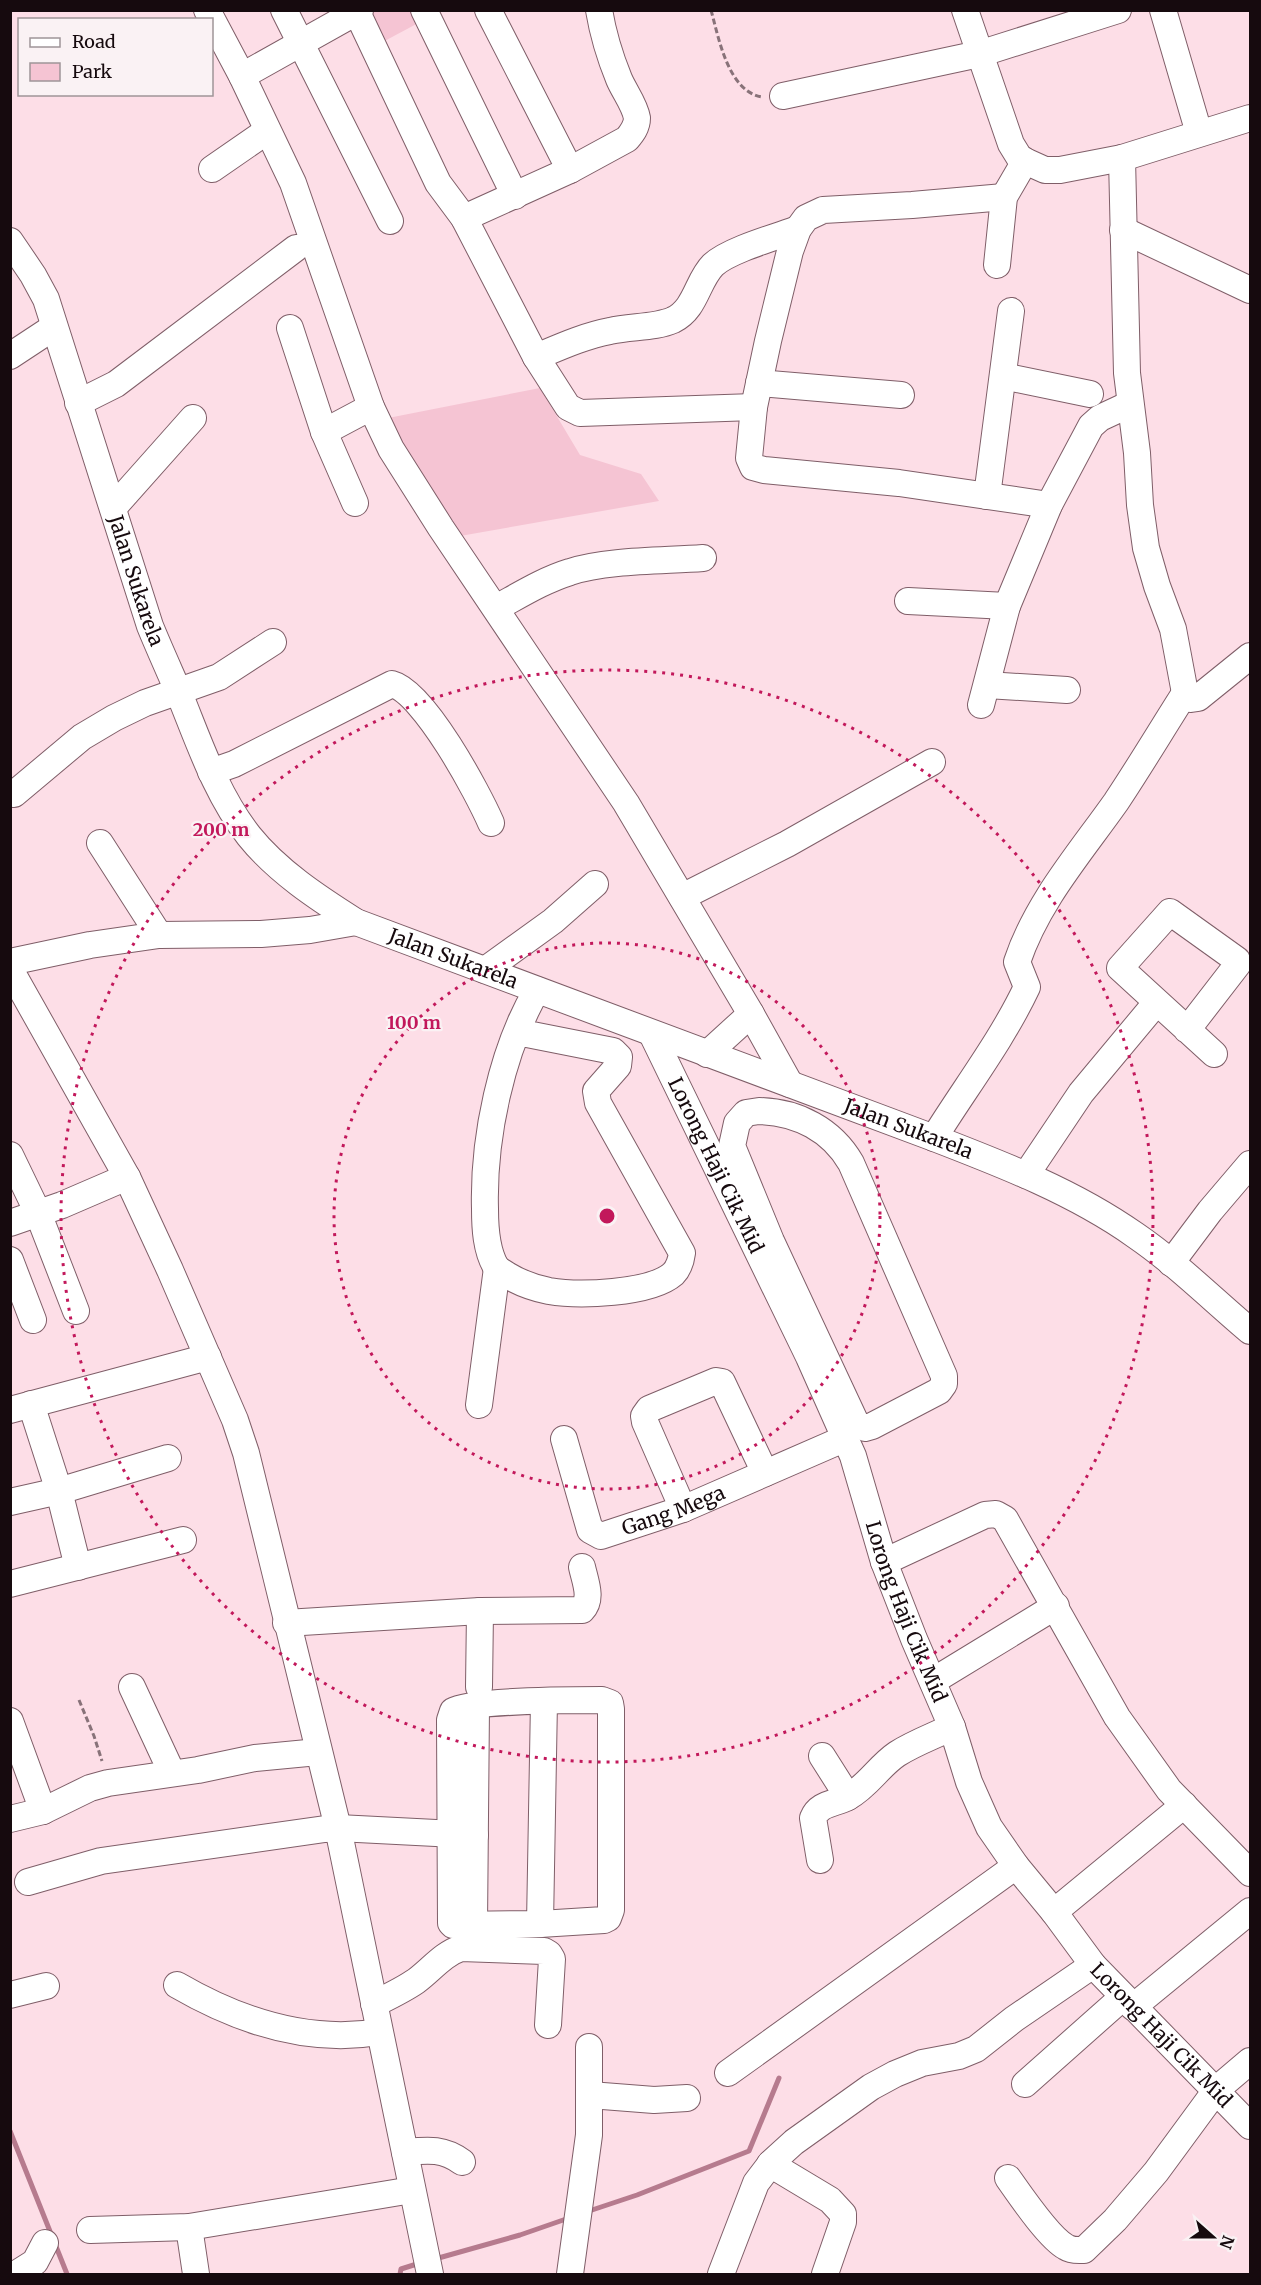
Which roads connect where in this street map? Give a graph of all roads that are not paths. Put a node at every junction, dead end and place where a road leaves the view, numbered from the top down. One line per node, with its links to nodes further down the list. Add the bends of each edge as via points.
1 (284, 10): 10 (street)
2 (424, 10): 21 (street)
3 (488, 10): 20 (street)
4 (599, 10): 20 (street, via 636,123 627,139)
5 (965, 10): 11 (street)
6 (1118, 10): 11 (street)
7 (1163, 10): 16 (street)
8 (357, 11): 10 (street); 23 (street, via 438,183)
9 (216, 40): 12 (street)
10 (300, 43): 12 (street); 24 (street)
11 (979, 54): 13 (street); 18 (street, via 1011,144)
12 (242, 76): 15 (street)
13 (783, 96)
14 (1251, 118): 16 (street)
15 (267, 131): 19 (street); 42 (street, via 293,183)
16 (1199, 133): 17 (street)
17 (1122, 158): 18 (street, via 1060,170 1045,170); 26 (street)
18 (1025, 161): 22 (street)
19 (212, 169)
20 (570, 171): 21 (street)
21 (515, 196): 23 (street)
22 (1004, 196): 25 (street, via 823,210 806,218); 29 (street)
23 (464, 218): 35 (street)
24 (390, 221)
25 (798, 229): 35 (street, via 718,261 706,274 688,308 675,319 611,330); 38 (street)
26 (1123, 230): 30 (street); 41 (street)
27 (10, 241): 32 (street, Jalan Sukarela, via 46,299)
28 (296, 248): 40 (street, via 116,384)
29 (997, 265)
30 (1251, 290)
31 (1011, 311): 36 (street)
32 (54, 327): 34 (street); 40 (street, Jalan Sukarela)
33 (290, 328): 44 (street)
34 (10, 356)
35 (536, 357): 38 (street, via 568,407 576,412 677,411)
36 (1004, 376): 37 (street); 45 (street)
37 (1090, 394)
38 (757, 395): 39 (street); 45 (street, via 749,458 758,470)
39 (901, 395)
40 (78, 403): 48 (street, Jalan Sukarela)
41 (1130, 404): 47 (street, via 1091,426); 57 (street, via 1146,548 1173,629)
42 (371, 407): 44 (street); 52 (street, via 391,449)
43 (193, 418): 48 (street)
44 (324, 432): 46 (street)
45 (987, 496): 47 (street)
46 (355, 503)
47 (1049, 505): 51 (street)
48 (113, 508): 56 (street, Jalan Sukarela, via 150,626)
49 (702, 558): 52 (street, via 572,571)
50 (908, 601): 51 (street)
51 (1007, 606): 55 (street, via 984,695)
52 (496, 608): 64 (street, via 626,802)
53 (273, 642): 56 (street, via 219,677)
54 (1251, 656): 57 (street, via 1198,698 1191,699)
55 (1067, 690)
56 (178, 692): 59 (street, Jalan Sukarela); 60 (street, via 129,710 82,737)
57 (1185, 693): 81 (street, via 1115,802 1061,876 1022,946 1017,962 1027,987 1015,1013)
58 (932, 762): 64 (street, via 787,844)
59 (211, 772): 61 (street, via 392,684 401,688 433,722 482,801); 65 (street, Jalan Sukarela, via 236,816 268,856)
60 (14, 794)
61 (491, 823)
62 (100, 843): 66 (street)
63 (595, 884): 69 (street, via 553,921)
64 (682, 897): 72 (street)
65 (356, 922): 66 (street, via 261,934); 69 (street, Jalan Sukarela)
66 (159, 936): 67 (street)
67 (10, 962)
68 (10, 969): 85 (street)
69 (485, 970): 70 (street, Jalan Sukarela)
70 (537, 990): 74 (street); 75 (street, Jalan Sukarela)
71 (1156, 1003): 73 (street); 73 (street, via 1120,967 1172,912 1238,964); 84 (street, via 1081,1093)
72 (751, 1014): 76 (street); 78 (street)
73 (1187, 1030): 77 (street)
74 (517, 1032): 90 (street, via 490,1130 484,1180 486,1234); 90 (street, via 613,1051 619,1057 618,1066 596,1091 598,1103 682,1253 671,1276 616,1292 549,1291 520,1283)
75 (652, 1034): 76 (street, Jalan Sukarela); 97 (street, Lorong Haji Cik Mid)
76 (706, 1053): 78 (street, Jalan Sukarela)
77 (1214, 1054)
78 (790, 1084): 79 (street, Jalan Sukarela)
79 (823, 1096): 80 (street); 81 (street, Jalan Sukarela)
80 (812, 1124): 80 (street, via 835,1141 851,1163 944,1376 939,1391 868,1428 856,1423 824,1357 732,1146 737,1123 746,1113 772,1112)
81 (934, 1138): 84 (street, Jalan Sukarela)
82 (10, 1155): 86 (street)
83 (1251, 1164): 89 (street)
84 (1026, 1175): 89 (street, Jalan Sukarela, via 1104,1215)
85 (127, 1177): 86 (street); 94 (street)
86 (38, 1213): 87 (street); 91 (street)
87 (10, 1223)
88 (10, 1260): 92 (street)
89 (1171, 1263): 93 (street, Jalan Sukarela)
90 (497, 1268): 95 (street)
91 (76, 1311)
92 (33, 1320)
93 (1248, 1324)
94 (208, 1357): 96 (street); 111 (street, via 246,1453)
95 (479, 1405)
96 (21, 1407): 101 (street)
97 (846, 1438): 100 (street, Gang Mega); 105 (street, Lorong Haji Cik Mid)
98 (564, 1439): 103 (street, Gang Mega, via 588,1524 596,1535 606,1536)
99 (168, 1458): 101 (street)
100 (765, 1473): 103 (street, Gang Mega); 103 (street, via 722,1382 658,1405 646,1412 644,1418)
101 (59, 1491): 102 (street); 106 (street)
102 (10, 1502)
103 (683, 1509)
104 (183, 1540): 106 (street)
105 (884, 1562): 109 (street, via 986,1515 996,1514 1005,1519); 112 (street, Lorong Haji Cik Mid)
106 (78, 1567): 108 (street)
107 (582, 1567): 110 (street, via 588,1598 582,1610)
108 (10, 1584)
109 (1056, 1606): 112 (street); 122 (street, via 1117,1717)
110 (480, 1611): 111 (street); 114 (street)
111 (286, 1623): 118 (street)
112 (933, 1682): 117 (street, Lorong Haji Cik Mid)
113 (132, 1687): 120 (street)
114 (477, 1697): 115 (street); 126 (street, via 451,1716)
115 (544, 1701): 133 (street); 133 (street, via 610,1703 611,1910 604,1920)
116 (10, 1721): 123 (street)
117 (952, 1727): 121 (street, via 897,1754); 128 (street, Lorong Haji Cik Mid, via 989,1827)
118 (318, 1752): 120 (street, via 255,1758); 125 (street)
119 (822, 1756): 121 (street)
120 (172, 1773): 123 (street, via 90,1788)
121 (848, 1797): 127 (street, via 815,1812)
122 (1184, 1805): 129 (street); 132 (street)
123 (43, 1811): 124 (street)
124 (12, 1816)
125 (338, 1828): 126 (street); 130 (street, via 101,1862); 139 (street)
126 (462, 1834): 133 (street, via 451,1923)
127 (820, 1860)
128 (1016, 1866): 132 (street, Lorong Haji Cik Mid); 144 (street)
129 (1251, 1873)
130 (28, 1882)
131 (1251, 1911): 138 (street)
132 (1054, 1912): 134 (street, Lorong Haji Cik Mid)
133 (540, 1924)
134 (1093, 1965): 138 (street, Lorong Haji Cik Mid); 152 (street, via 976,2049 922,2063 871,2087)
135 (177, 1985): 141 (street, via 231,2013 272,2025 336,2037)
136 (46, 1986): 137 (street)
137 (10, 1995)
138 (1128, 2002): 145 (street); 146 (street, Lorong Haji Cik Mid)
139 (374, 2004): 140 (street, via 415,1982 461,1948 543,1951 552,1959); 141 (street)
140 (548, 2025)
141 (379, 2032): 150 (street)
142 (590, 2047): 147 (street)
143 (1251, 2061): 146 (street)
144 (728, 2073)
145 (1025, 2085)
146 (1217, 2089): 149 (street, Lorong Haji Cik Mid); 153 (street, via 1156,2172 1084,2250 1064,2246)
147 (590, 2095): 148 (street, via 654,2100); 161 (street, via 589,2135)
148 (687, 2098)
149 (1251, 2126)
150 (405, 2152): 151 (street, via 444,2151); 154 (street)
151 (462, 2162)
152 (771, 2163): 162 (street, via 756,2183); 163 (street, via 830,2200 843,2214)
153 (1008, 2178)
154 (412, 2190): 155 (street); 160 (street)
155 (189, 2228): 156 (street); 159 (street)
156 (90, 2230)
157 (45, 2243): 158 (street, via 34,2262)
158 (16, 2274)
159 (196, 2274)
160 (430, 2274)
161 (570, 2274)
162 (721, 2274)
163 (825, 2274)

